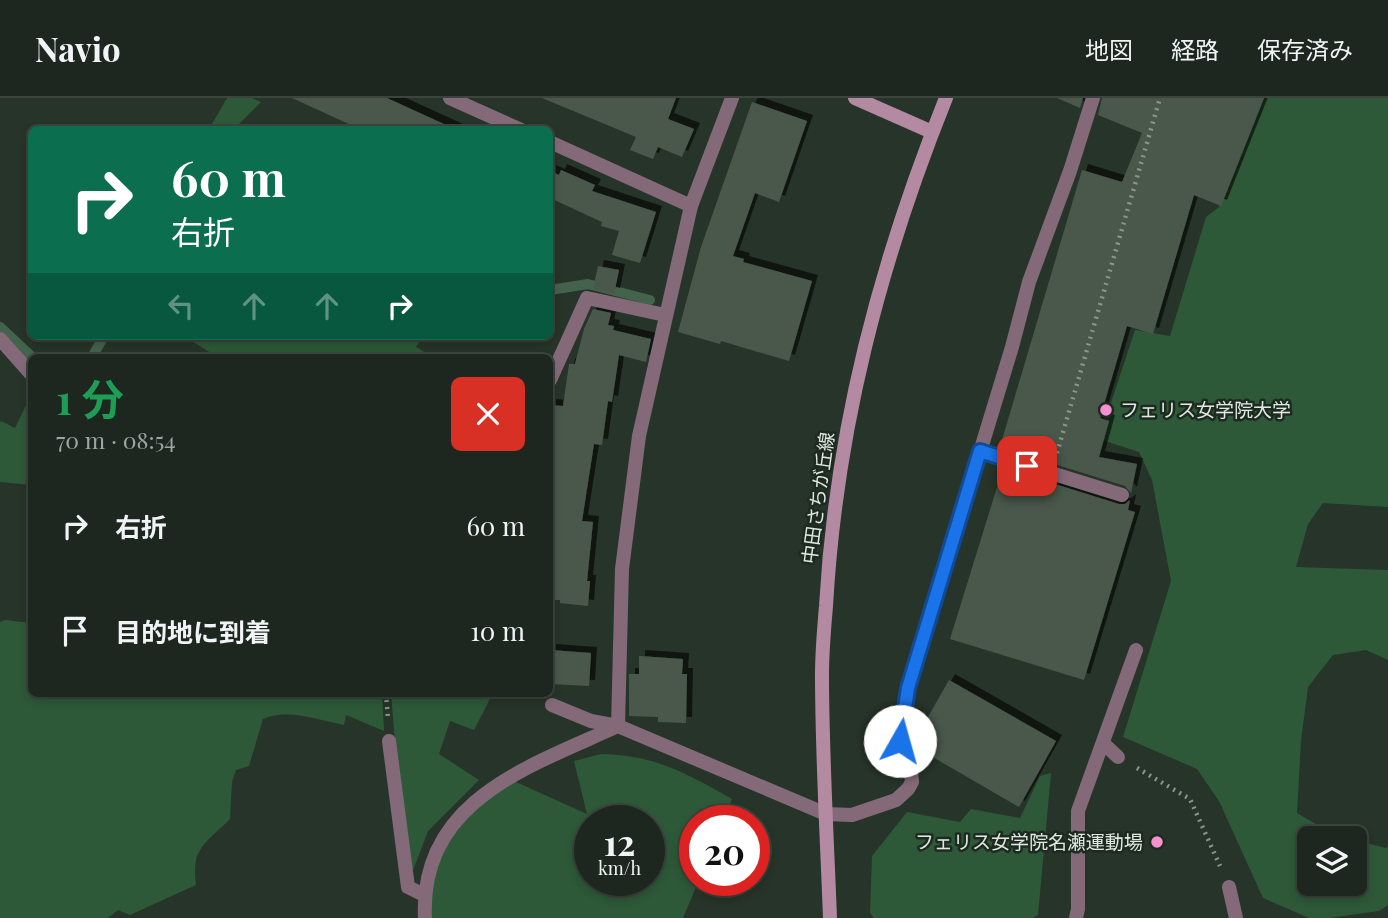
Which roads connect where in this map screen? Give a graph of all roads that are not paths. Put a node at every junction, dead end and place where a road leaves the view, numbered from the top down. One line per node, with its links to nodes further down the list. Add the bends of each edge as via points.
1 (450, 98): 6 (street)
2 (732, 98): 9 (street)
3 (855, 98): 7 (street)
4 (946, 98): 7 (street, 中田さちが丘線)
5 (1093, 98): 14 (street, via 1029,282)
6 (512, 126)
7 (932, 132): 22 (street, 中田さちが丘線, via 868,329 848,418 830,536 821,673)
8 (553, 143): 9 (street)
9 (691, 206): 10 (street)
10 (665, 315): 13 (street, via 587,299); 18 (street, via 639,436 622,569)
11 (0, 339): 12 (street)
12 (28, 370)
13 (553, 373)
14 (980, 451): 15 (street); 22 (street, via 902,716 900,750 912,782 896,800 852,815)
15 (1122, 495)
16 (1136, 650): 20 (street)
17 (552, 705): 18 (street)
18 (618, 726): 22 (street); 24 (street, via 501,781 464,811 439,845)
19 (389, 741): 24 (street, via 408,887)
20 (1103, 743): 21 (street); 27 (street, via 1078,811)
21 (1118, 757)
22 (826, 814): 26 (street, 中田さちが丘線)
23 (1230, 887): 28 (street)
24 (424, 895): 25 (street)
25 (425, 918)
26 (830, 918)
27 (1076, 918)
28 (1236, 918)

